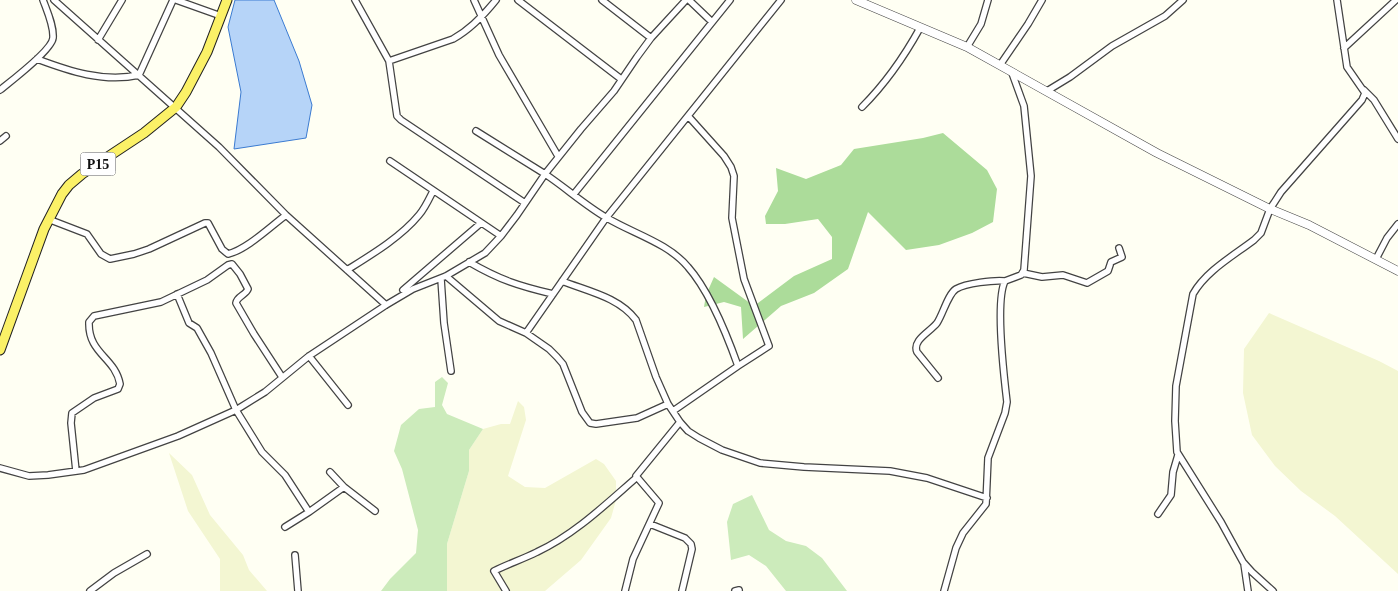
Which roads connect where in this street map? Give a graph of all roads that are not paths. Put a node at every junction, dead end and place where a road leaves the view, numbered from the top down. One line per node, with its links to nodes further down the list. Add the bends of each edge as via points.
1 (43, 0): 28 (street, via 53,38)
2 (54, 0): 25 (street)
3 (122, 0): 25 (street)
4 (175, 0): 20 (street); 32 (street)
5 (227, 0): 20 (main road, P15)
6 (355, 0): 29 (street)
7 (474, 0): 21 (street)
8 (496, 0): 21 (street)
9 (518, 0): 33 (street)
10 (602, 0): 24 (street)
11 (687, 0): 22 (street); 24 (street)
12 (730, 0): 22 (street)
13 (781, 0): 39 (street)
14 (856, 0): 23 (street)
15 (988, 0): 26 (street, via 981,24)
16 (1042, 0): 30 (street)
17 (1183, 0): 36 (street, via 1165,16 1112,46)
18 (1337, 0): 27 (street)
19 (1396, 0): 27 (street)
20 (221, 16): 37 (main road, P15, via 207,52)
21 (482, 17): 29 (street, via 454,38); 44 (street, via 499,55)
22 (712, 22): 48 (street)
23 (920, 28): 26 (street); 38 (street, via 901,60)
24 (651, 38): 33 (street)
25 (98, 40): 32 (street)
26 (967, 47): 30 (street)
27 (1344, 48): 35 (street, via 1347,67)
28 (37, 59): 32 (street, via 100,77); 34 (street)
29 (389, 61): 49 (street, via 400,120)
30 (1000, 65): 31 (street)
31 (1012, 73): 36 (street); 62 (street, via 1024,106 1031,176)
32 (139, 75): 37 (street)
33 (621, 79): 44 (street, via 614,92)
34 (0, 90)
35 (1364, 90): 42 (street, via 1374,100); 50 (street, via 1362,100 1281,192)
36 (1047, 91): 50 (street, via 1157,153)
37 (176, 107): 51 (street); 53 (main road, P15, via 73,181)
38 (862, 107)
39 (689, 117): 52 (street); 73 (street, via 724,156 734,176 732,218 744,279 769,343 768,348)
40 (476, 131): 46 (street)
41 (6, 136): 43 (street)
42 (1398, 139)
43 (0, 140)
44 (558, 156): 46 (street)
45 (390, 161): 47 (street)
46 (545, 174): 48 (street); 49 (street)
47 (433, 191): 54 (street); 60 (street, via 413,222)
48 (574, 194): 52 (street)
49 (525, 203): 56 (street)
50 (1270, 209): 58 (street); 82 (street, via 1261,233 1206,277 1193,294 1176,386 1174,421)
51 (286, 215): 53 (street, via 231,254 222,248 205,223 150,250 110,259 101,254 86,234); 60 (street)
52 (606, 218): 64 (street); 73 (street, via 666,249 687,266 725,332)
53 (48, 219): 71 (main road, P15)
54 (481, 223): 56 (street); 66 (street)
55 (1398, 224): 58 (street)
56 (501, 236): 59 (street, via 485,253)
57 (1119, 248): 62 (street, via 1122,257 1110,262 1108,271 1087,283 1063,275 1042,278)
58 (1376, 259): 61 (street)
59 (469, 262): 63 (street); 68 (street, via 508,282)
60 (347, 270): 69 (street)
61 (1398, 271)
62 (1023, 273): 65 (street)
63 (443, 277): 69 (street); 70 (street, via 498,321); 74 (street, via 444,323)
64 (562, 281): 68 (street); 77 (street, via 619,304 631,314)
65 (1005, 281): 76 (street, via 956,289 937,322 917,343 917,352); 88 (street, via 1001,314 1006,402 988,458)
66 (403, 290)
67 (177, 294): 75 (street, via 207,280 229,264 233,265 248,289 236,303); 79 (street, via 191,325 198,328 211,353); 84 (street, via 154,304 91,318 89,327 95,348 112,366 120,384 118,389 94,398 72,413 70,423)
68 (553, 294): 70 (street)
69 (386, 305): 72 (street)
70 (526, 333): 77 (street, via 549,349 563,364 582,412 590,422 596,424 637,418)
71 (0, 350)
72 (309, 356): 75 (street); 78 (street)
73 (738, 366): 80 (street)
74 (452, 371)
75 (282, 377): 79 (street)
76 (938, 378)
77 (668, 404): 80 (street)
78 (348, 405)
79 (236, 410): 84 (street, via 178,436); 90 (street, via 262,452 285,475)
80 (673, 411): 81 (street)
81 (680, 422): 86 (street, via 637,472); 88 (street, via 688,431 722,450 760,463 890,471 927,478)
82 (1178, 455): 91 (street, via 1171,495); 96 (street)
83 (0, 468): 84 (street, via 29,476)
84 (76, 471)
85 (330, 472): 87 (street)
86 (636, 478): 92 (street, via 659,503); 99 (street, via 562,537 536,553 494,570)
87 (344, 486): 89 (street); 90 (street)
88 (987, 498): 102 (street, via 984,508 956,548)
89 (376, 510)
90 (310, 512): 93 (street)
91 (1158, 514)
92 (650, 524): 100 (street, via 633,559); 101 (street, via 685,538 691,544)
93 (285, 527)
94 (146, 554): 97 (street)
95 (295, 555): 98 (street)
96 (1243, 562): 103 (street); 104 (street)
97 (90, 591)
98 (298, 591)
99 (506, 591)
100 (624, 591)
101 (683, 591)
102 (944, 591)
103 (1248, 591)
104 (1273, 591)

